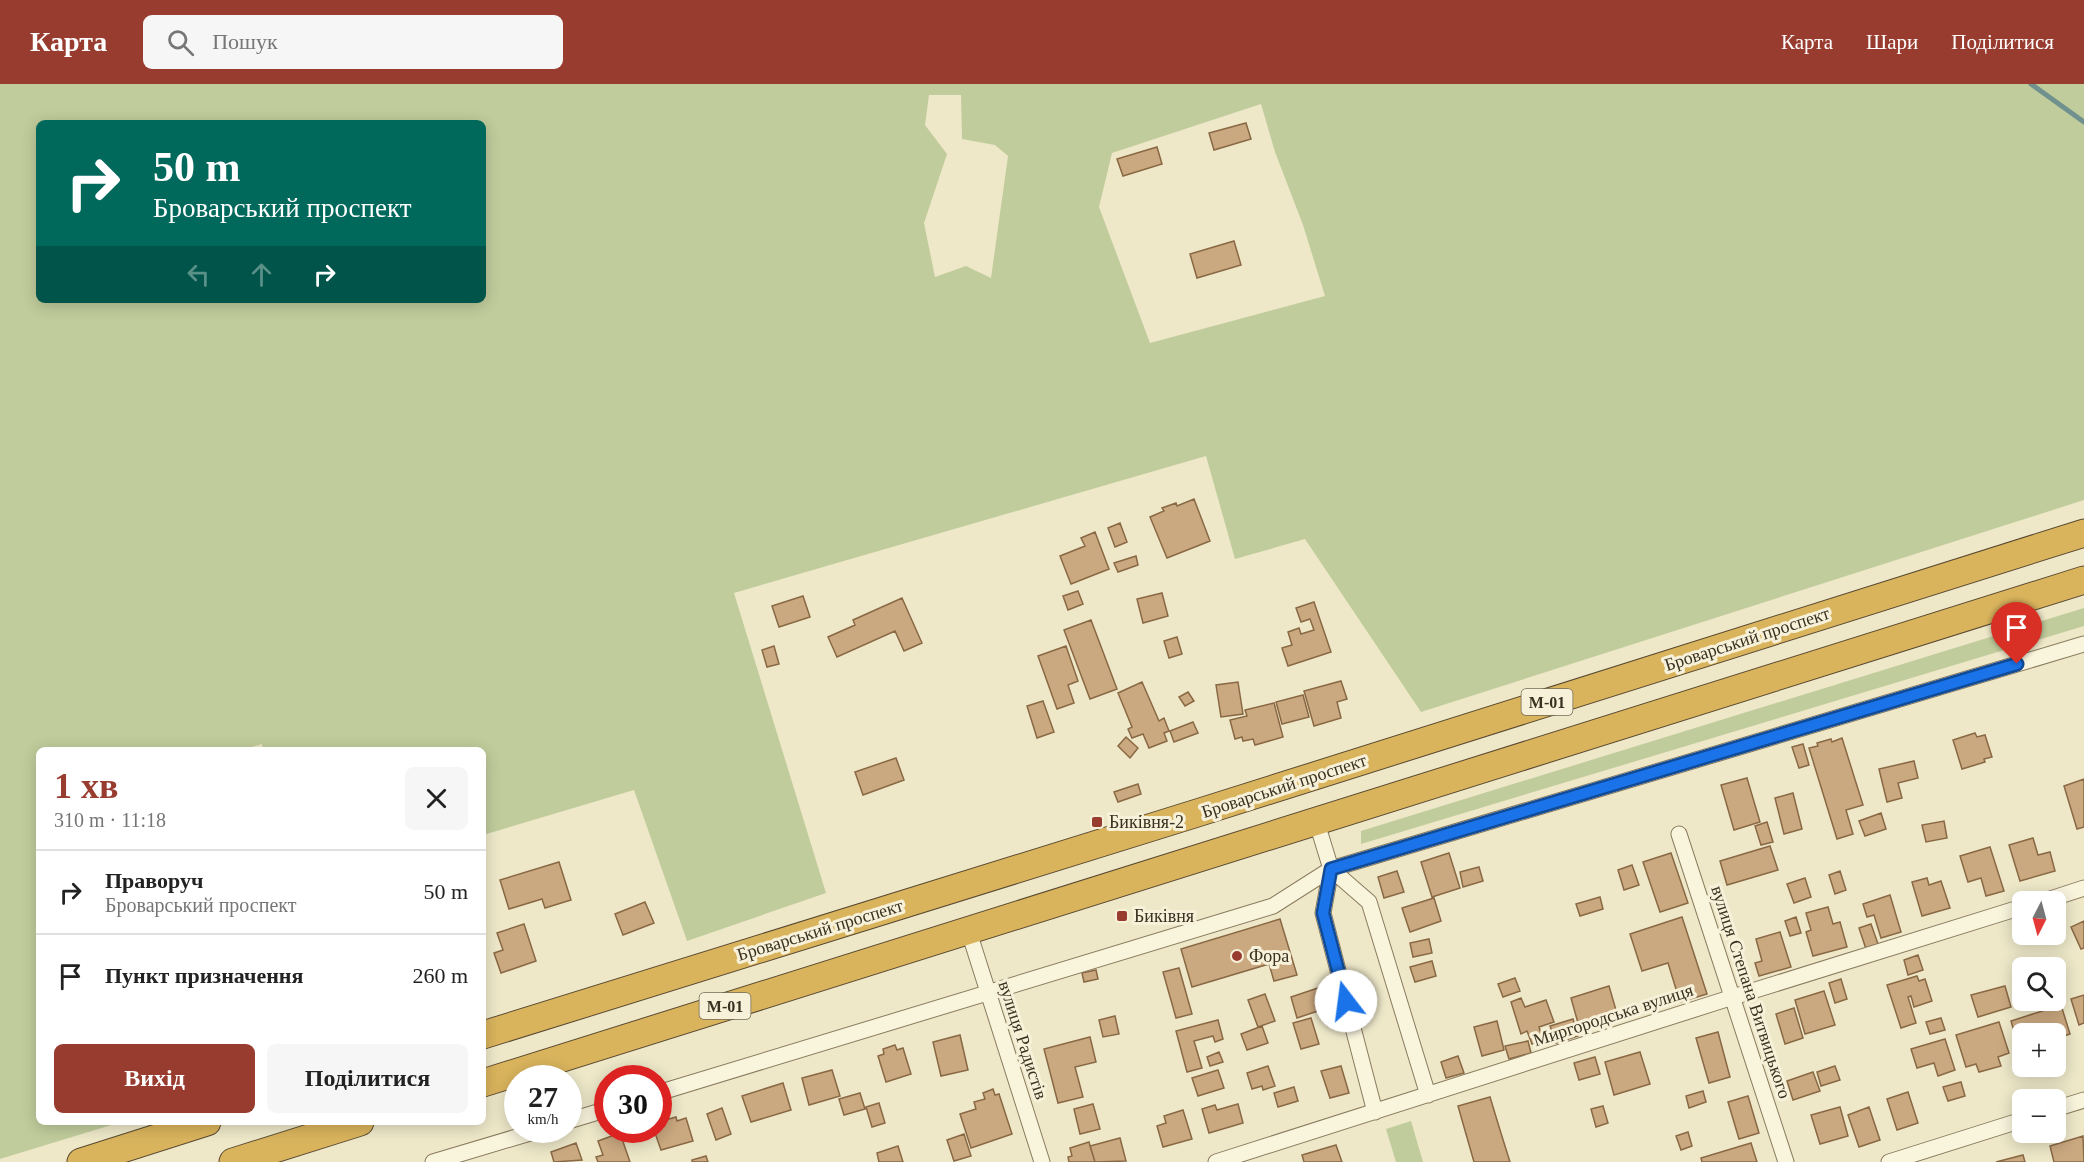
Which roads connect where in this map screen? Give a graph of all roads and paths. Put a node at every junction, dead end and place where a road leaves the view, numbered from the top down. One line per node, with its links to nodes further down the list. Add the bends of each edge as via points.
1 (2084, 533): 13 (highway, Броварський проспект / М-01)
2 (2084, 580): 4 (highway, М-01)
3 (2084, 644): 6 (street)
4 (1316, 820): 6 (street); 10 (highway, М-01)
5 (1679, 834): 12 (street, вулиця Степана Витвицького)
6 (1331, 869): 11 (street, via 1273,906); 16 (street, via 1369,903); 19 (street, via 1323,913)
7 (2084, 888): 8 (street)
8 (2066, 894)
9 (2012, 911): 12 (street, Миргородська вулиця)
10 (968, 929): 11 (street, вулиця Радистів); 14 (highway, М-01)
11 (987, 994): 15 (street); 27 (street, вулиця Радистів)
12 (1733, 997): 16 (street, Миргородська вулиця); 29 (street, вулиця Степана Витвицького)
13 (486, 1034)
14 (486, 1082)
15 (672, 1090)
16 (1428, 1095): 19 (street, Миргородська вулиця)
17 (2084, 1100): 18 (street)
18 (2066, 1106)
19 (1375, 1112): 28 (street, Миргородська вулиця)
20 (2012, 1123): 30 (street)
21 (198, 1125): 24 (highway)
22 (350, 1125): 25 (highway)
23 (504, 1141): 26 (street)
24 (81, 1162)
25 (233, 1162)
26 (433, 1162)
27 (1042, 1162)
28 (1216, 1162)
29 (1786, 1162)
30 (1888, 1162)

